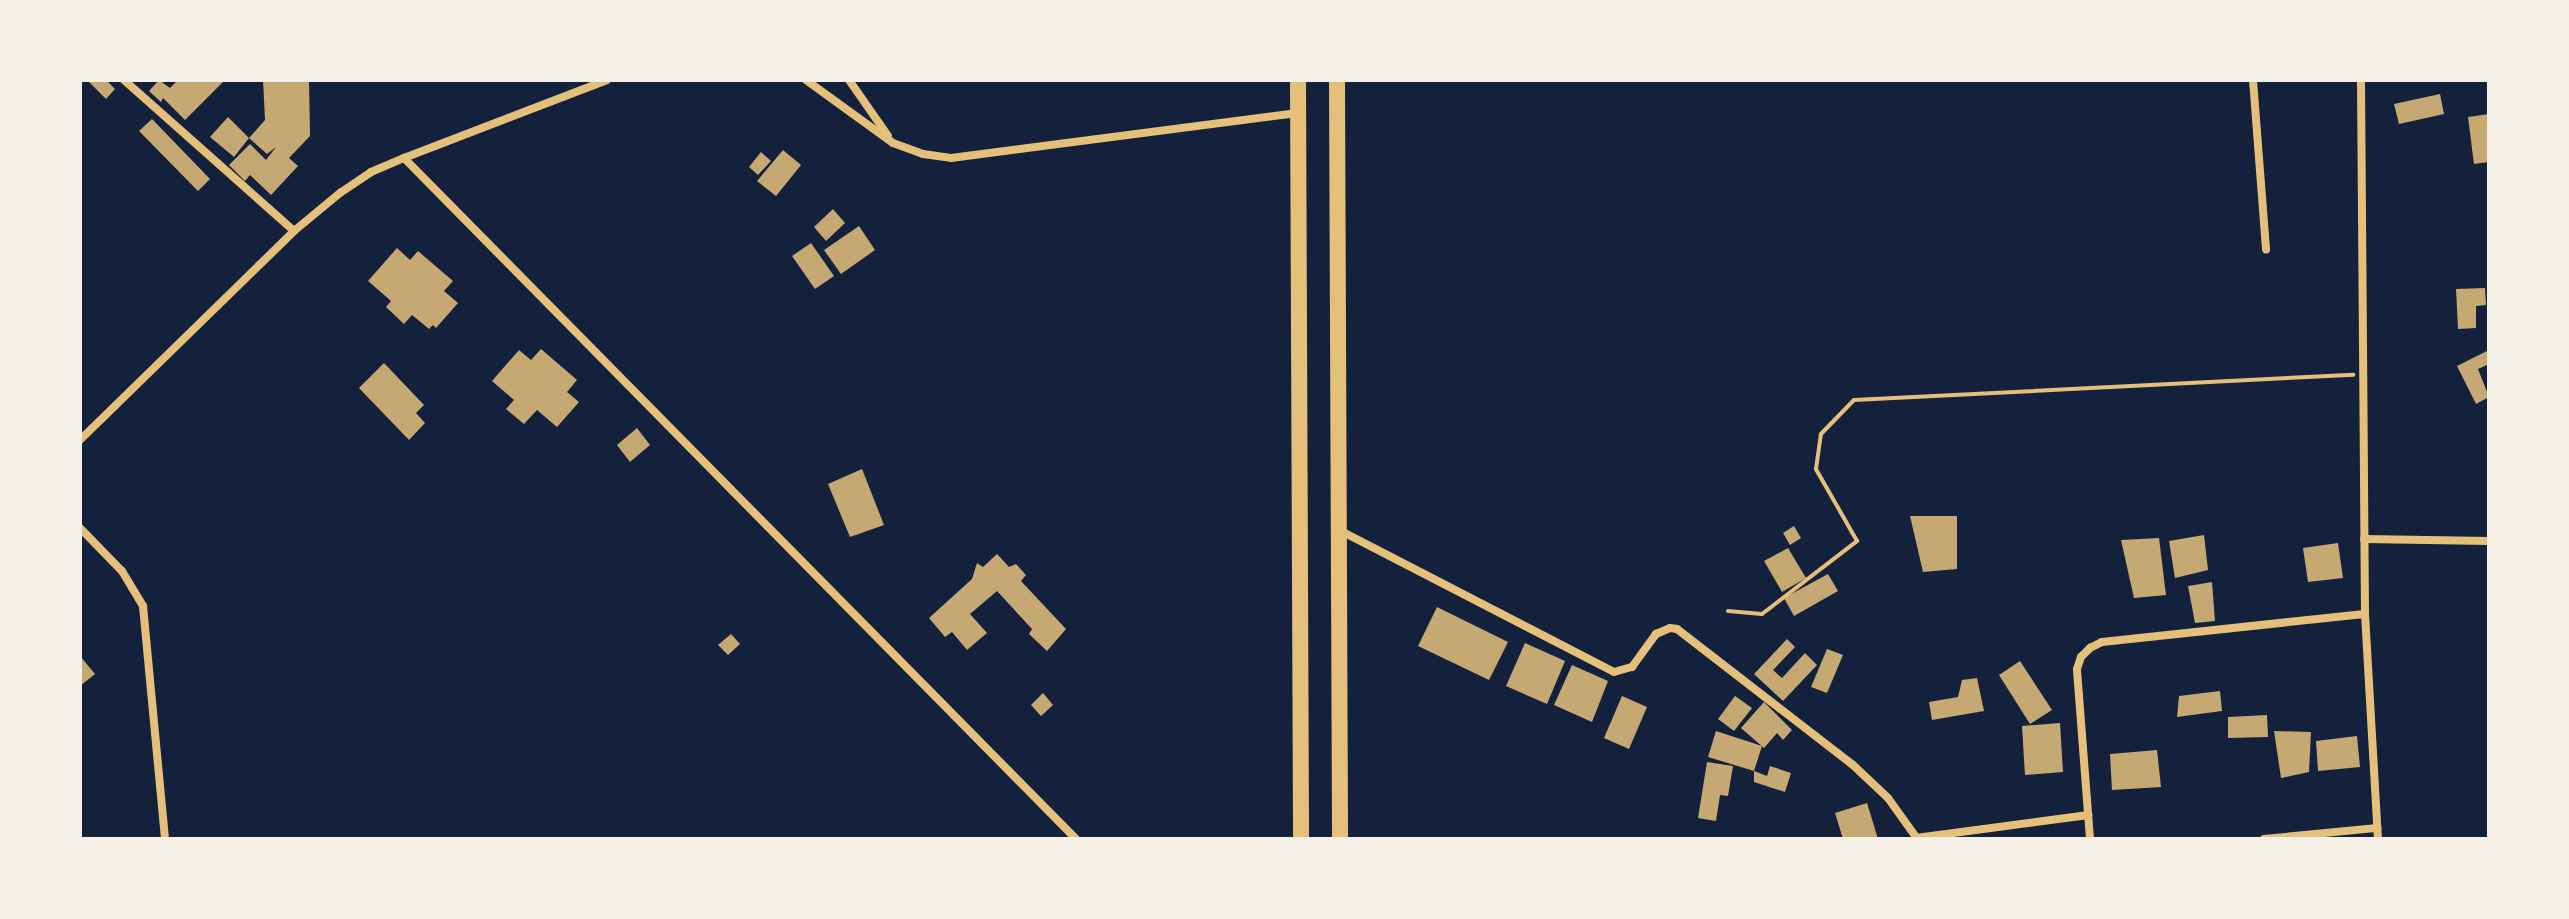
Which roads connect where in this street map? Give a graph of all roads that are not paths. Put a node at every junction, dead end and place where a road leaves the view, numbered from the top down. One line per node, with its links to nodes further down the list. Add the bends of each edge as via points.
1 (124, 80): 12 (street)
2 (607, 80): 11 (street)
3 (806, 80): 10 (street)
4 (849, 80): 10 (street)
5 (1298, 80): 9 (main road)
6 (1337, 80): 16 (main road)
7 (2253, 80): 13 (street)
8 (2361, 80): 17 (street)
9 (1298, 113): 10 (street, via 984,156 937,156); 25 (main road)
10 (893, 143)
11 (404, 158): 12 (street, via 371,172); 24 (street)
12 (294, 231): 14 (street)
13 (2266, 250)
14 (80, 440)
15 (80, 528): 23 (street, via 122,571 143,606)
16 (1339, 530): 22 (street, via 1614,672 1632,667 1656,634 1677,629 1853,765 1888,798); 26 (main road)
17 (2364, 539): 18 (street); 19 (street)
18 (2489, 541)
19 (2365, 614): 20 (street, via 2102,642 2090,648 2077,669); 21 (street)
20 (2088, 815): 22 (street); 27 (street)
21 (2377, 828): 28 (street); 29 (street)
22 (1916, 838)
23 (165, 839)
24 (1076, 839)
25 (1301, 839)
26 (1340, 839)
27 (2090, 839)
28 (2264, 839)
29 (2378, 839)

